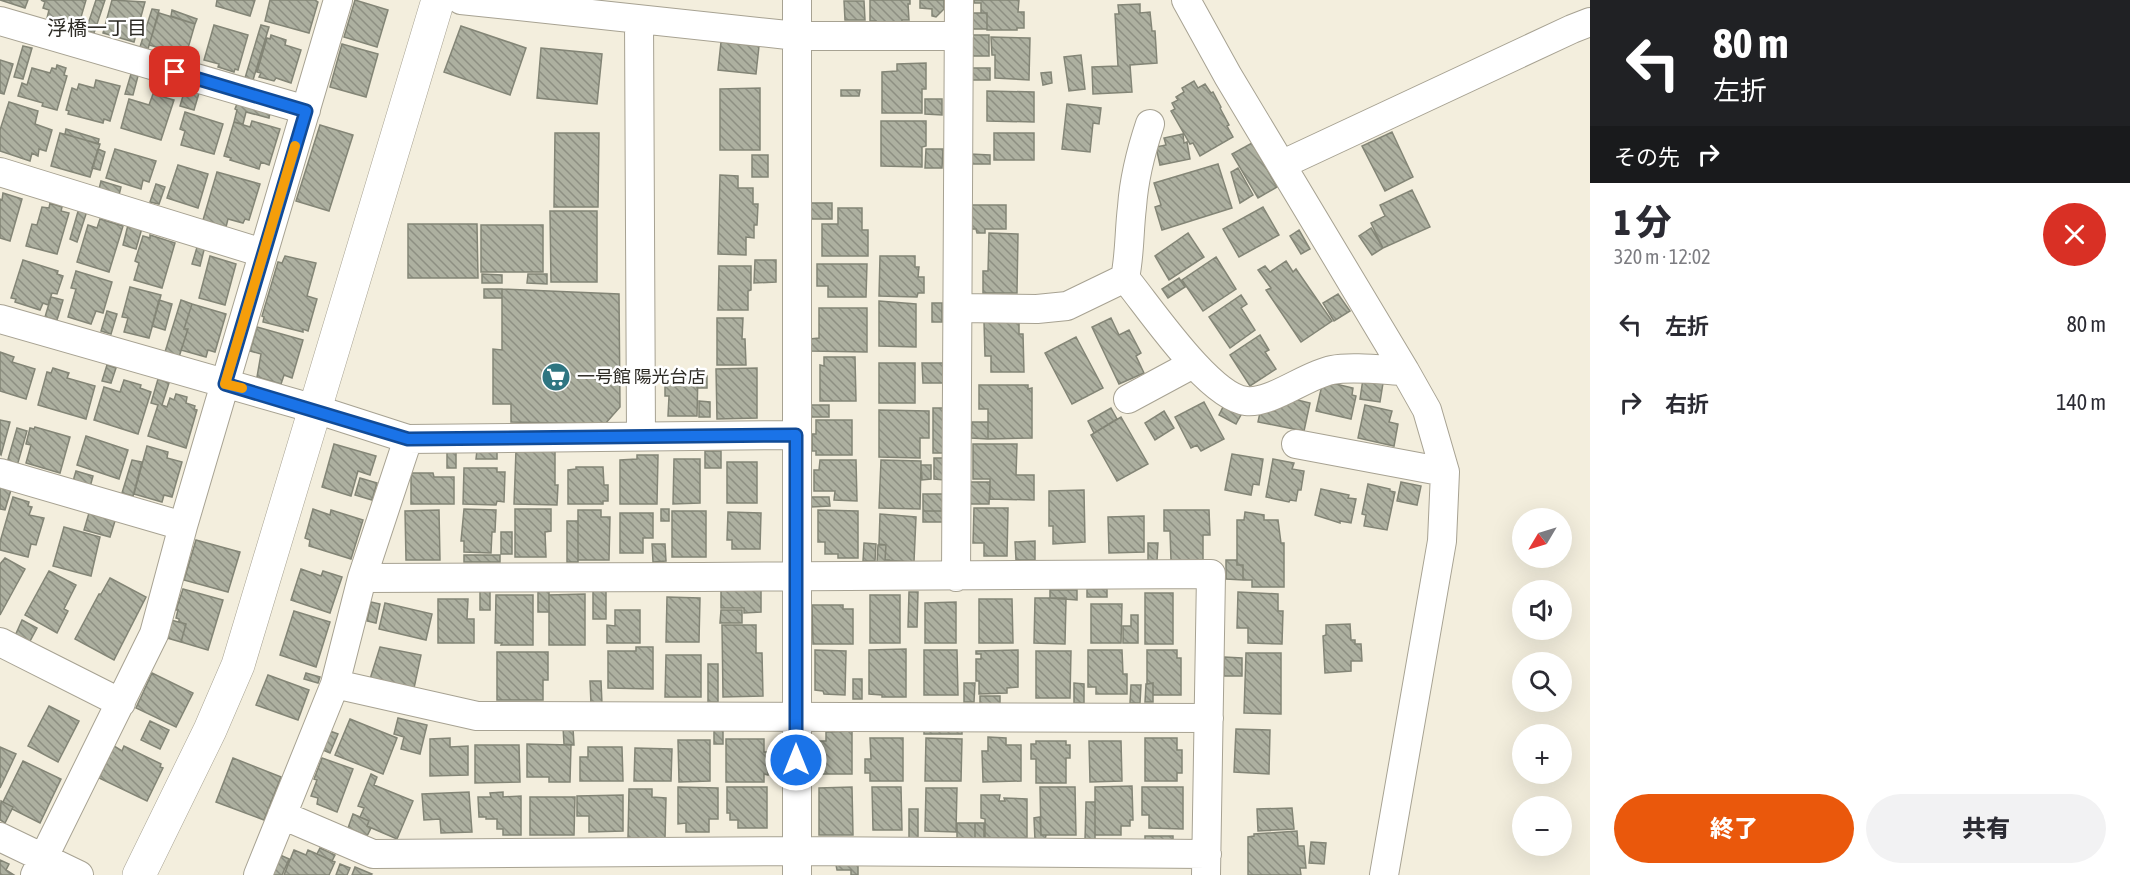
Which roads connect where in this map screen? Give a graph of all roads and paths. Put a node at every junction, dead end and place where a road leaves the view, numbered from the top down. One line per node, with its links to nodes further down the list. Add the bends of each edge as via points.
1 (338, 0): 12 (street)
2 (438, 0): 24 (street)
3 (461, 0): 7 (street)
4 (797, 0): 10 (street)
5 (959, 0): 11 (street)
6 (1186, 0): 14 (street)
7 (639, 20): 10 (street); 25 (street)
8 (0, 21): 12 (street)
9 (1590, 22): 14 (street)
10 (797, 36): 11 (street); 26 (street)
11 (959, 36): 18 (street)
12 (306, 111): 16 (street)
13 (1150, 124): 17 (street, via 1135,182)
14 (1283, 164): 21 (street)
15 (0, 172): 16 (street)
16 (263, 253): 22 (street)
17 (1125, 278): 18 (street, via 1067,306); 20 (street)
18 (958, 308): 33 (street)
19 (0, 319): 22 (street)
20 (1193, 363): 21 (street, via 1214,385 1245,401 1260,400 1334,369); 23 (street)
21 (1405, 371): 29 (street, via 1427,410)
22 (225, 384): 24 (street); 31 (street)
23 (1128, 399)
24 (315, 409): 27 (street); 46 (street, via 238,665)
25 (641, 435): 26 (street); 27 (street)
26 (796, 435): 32 (street)
27 (408, 439): 34 (street)
28 (1296, 444): 29 (street)
29 (1445, 472): 48 (street, via 1442,541)
30 (0, 473): 31 (street)
31 (183, 526): 37 (street, via 154,634)
32 (797, 576): 33 (street); 34 (street); 38 (street)
33 (956, 577): 39 (street, via 1211,574)
34 (362, 578): 36 (street)
35 (0, 642): 37 (street)
36 (335, 684): 38 (street, via 477,716); 40 (street)
37 (121, 703): 44 (street)
38 (796, 715): 39 (street); 42 (street)
39 (1209, 718): 43 (street)
40 (282, 815): 42 (street, via 373,854); 47 (street)
41 (0, 837): 44 (street)
42 (797, 863): 43 (street)
43 (1206, 865)
44 (39, 866): 45 (street)
45 (79, 875)
46 (139, 875)
47 (258, 875)
48 (1384, 875)

